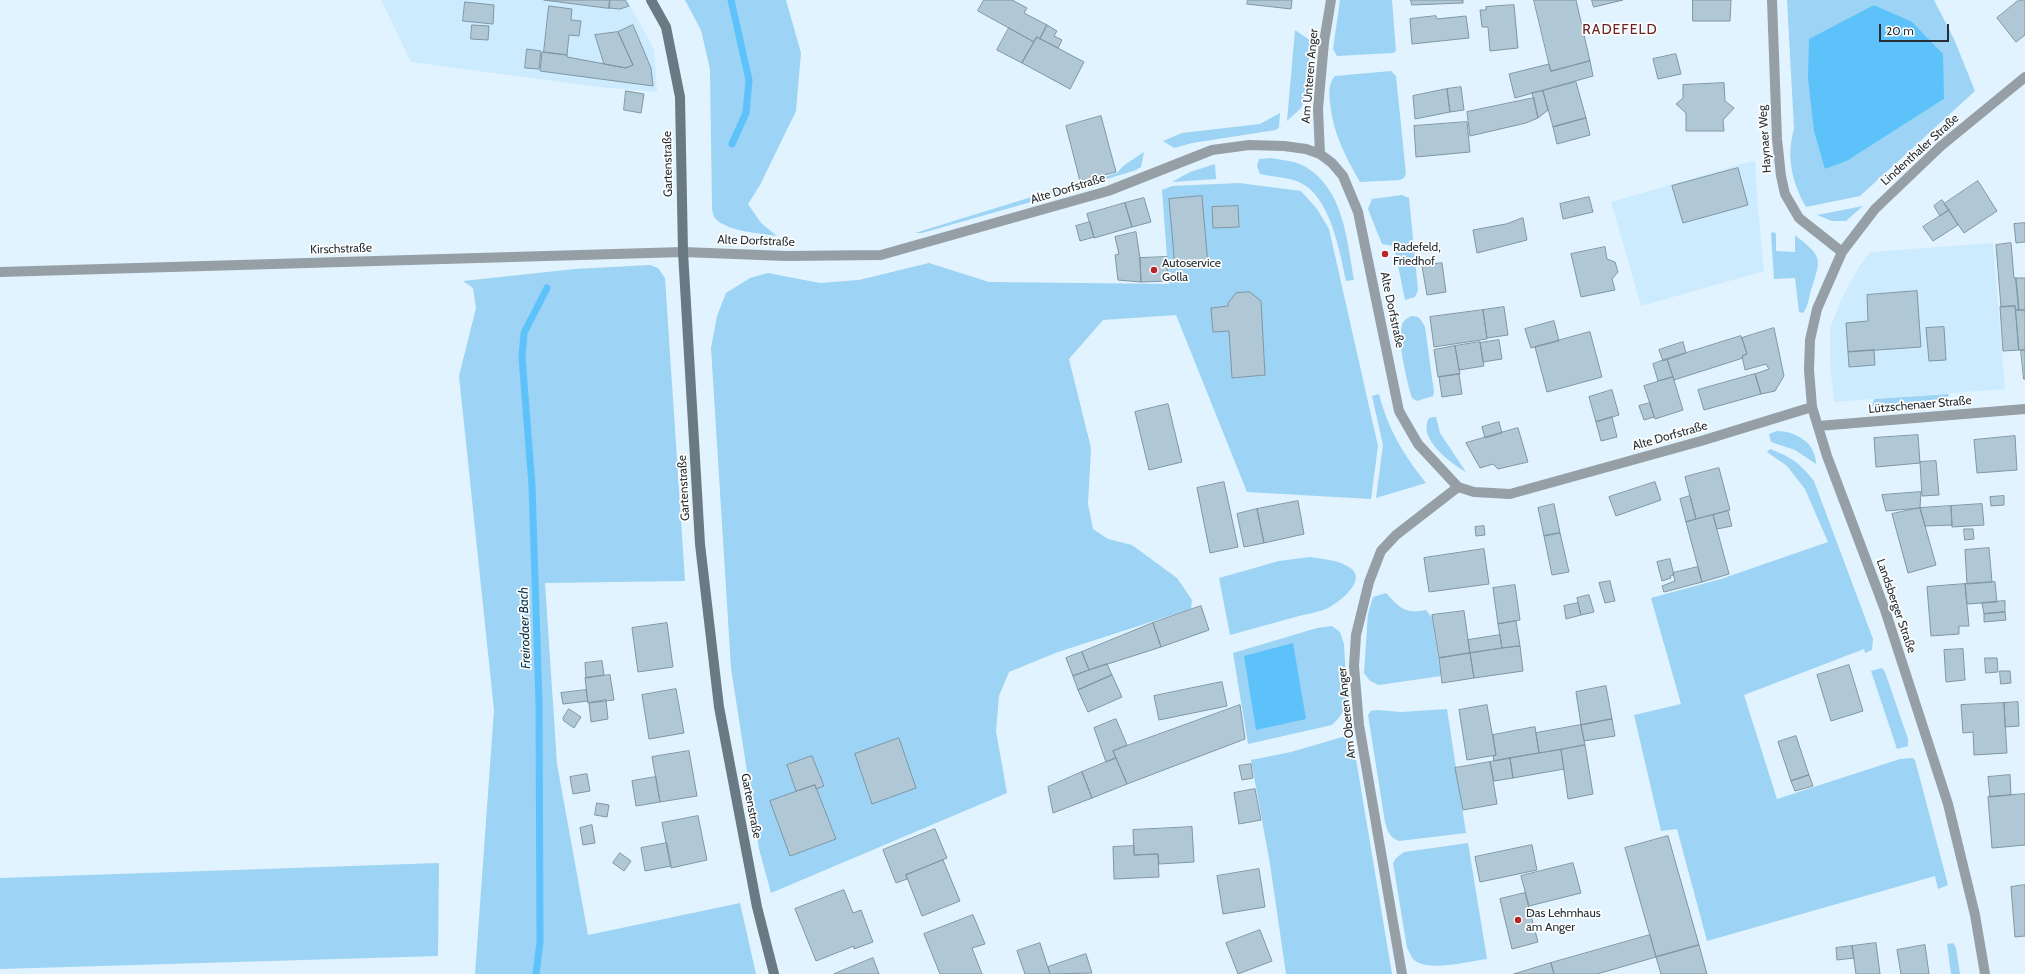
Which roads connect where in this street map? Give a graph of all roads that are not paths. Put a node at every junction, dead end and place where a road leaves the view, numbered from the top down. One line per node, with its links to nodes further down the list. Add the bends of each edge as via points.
1 (651, 0): 6 (main road, Gartenstraße, via 666,27 680,97)
2 (1331, 0): 5 (street, Am Unteren Anger, via 1324,42 1318,110)
3 (1772, 0): 7 (street, Haynaer Weg, via 1777,139 1785,194 1799,218)
4 (2025, 77): 7 (street, Lindenthaler Straße, via 1941,146 1886,198)
5 (1320, 154): 6 (street, Alte Dorfstraße, via 1284,146 1249,145 1212,150 1108,191 881,255 786,256); 12 (street, Alte Dorfstraße, via 1343,176 1358,212 1399,411 1418,444)
6 (683, 252): 8 (street, Kirschstraße); 13 (main road, Gartenstraße, via 700,544 719,706 757,907)
7 (1842, 252): 9 (street, Landsberger Straße, via 1817,309 1810,340)
8 (0, 272)
9 (1812, 407): 11 (street, Landsberger Straße); 12 (street, Alte Dorfstraße, via 1510,494 1474,492)
10 (2025, 409): 11 (street, Lützschenaer Straße)
11 (1818, 426): 15 (street, Landsberger Straße, via 1885,610 1948,804 1974,908)
12 (1458, 487): 14 (street, Am Oberen Anger, via 1396,535 1381,551 1369,582 1356,635 1354,666 1359,725)
13 (774, 974)
14 (1402, 974)
15 (1985, 974)

